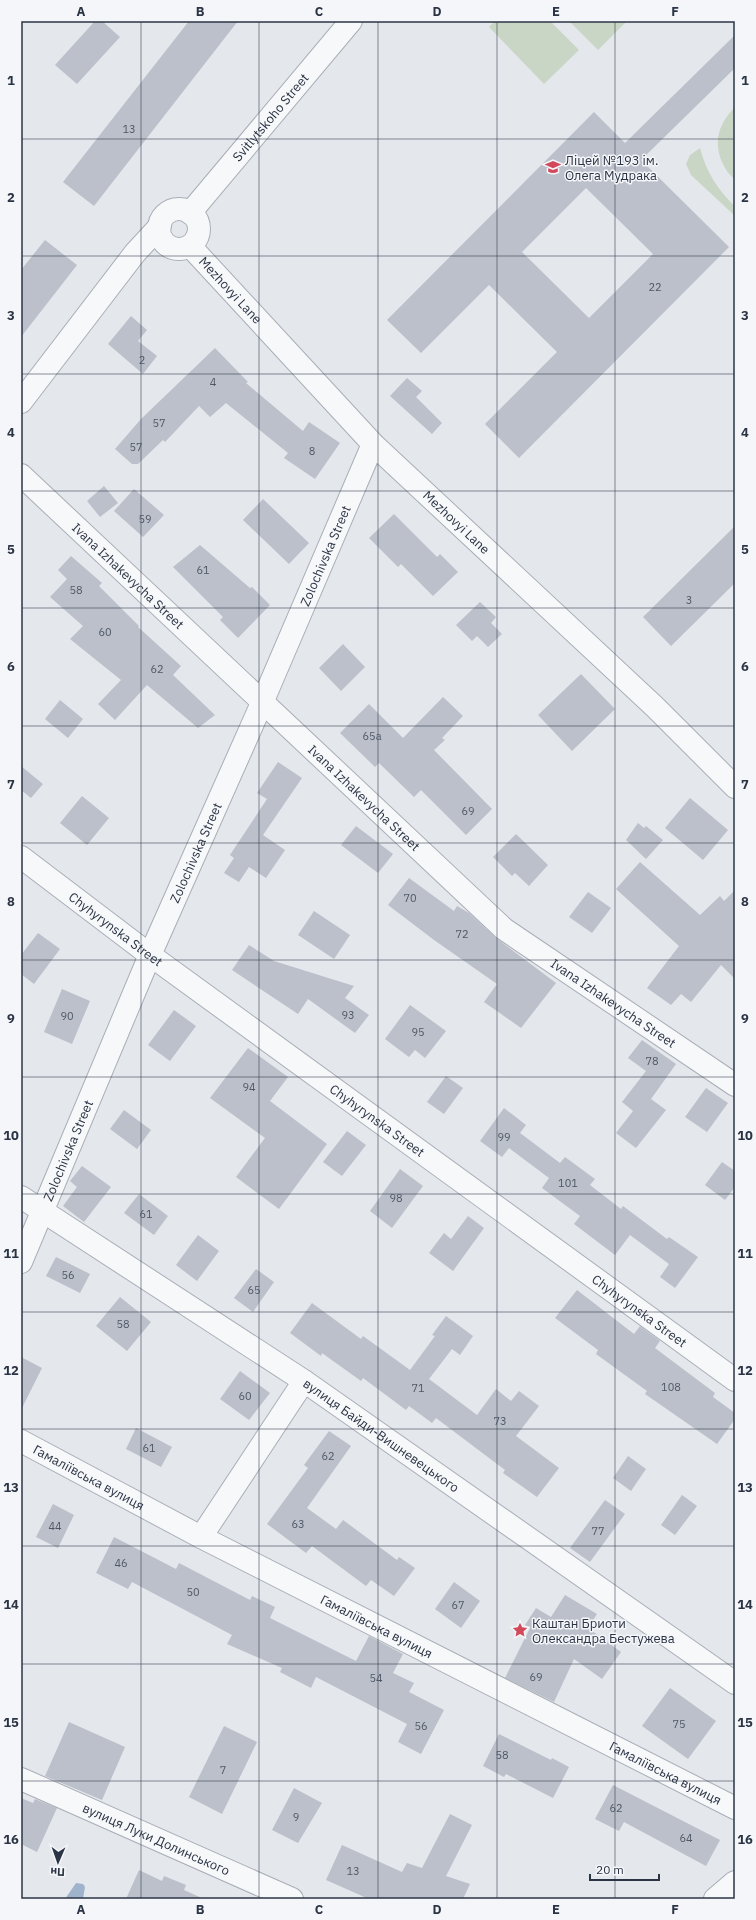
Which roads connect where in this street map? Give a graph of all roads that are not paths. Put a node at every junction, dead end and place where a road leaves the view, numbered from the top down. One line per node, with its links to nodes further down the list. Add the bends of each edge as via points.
1 (350, 21): 2 (street, Svitlytskoho Street)
2 (190, 213): 3 (street, via 177,210 171,212 165,215); 4 (street, via 195,217 199,230)
3 (160, 226): 4 (street, via 160,233 166,244 177,249); 5 (street, via 134,253)
4 (190, 246): 6 (street, Mezhovyi Lane)
5 (21, 402)
6 (373, 444): 8 (street, Zolochivska Street); 9 (street, Mezhovyi Lane, via 643,697)
7 (21, 475): 8 (street, Ivana Izhakevycha Street)
8 (262, 703): 11 (street, Zolochivska Street); 12 (street, Ivana Izhakevycha Street, via 504,929)
9 (735, 787)
10 (21, 857): 11 (street, Chyhyrynska Street)
11 (150, 955): 14 (street, Zolochivska Street); 16 (street, Chyhyrynska Street)
12 (735, 1085)
13 (21, 1197): 14 (street, вулиця Байди-Вишневецького)
14 (43, 1211): 15 (street, Zolochivska Street); 17 (street, вулиця Байди-Вишневецького)
15 (21, 1262)
16 (735, 1380)
17 (304, 1381): 19 (street); 20 (street, вулиця Байди-Вишневецького)
18 (21, 1441): 19 (street, Гамаліївська вулиця)
19 (201, 1537): 22 (street, Гамаліївська вулиця)
20 (735, 1683)
21 (21, 1779): 24 (street, вулиця Луки Долинського)
22 (735, 1808)
23 (735, 1882): 25 (street)
24 (292, 1899)
25 (715, 1899)

